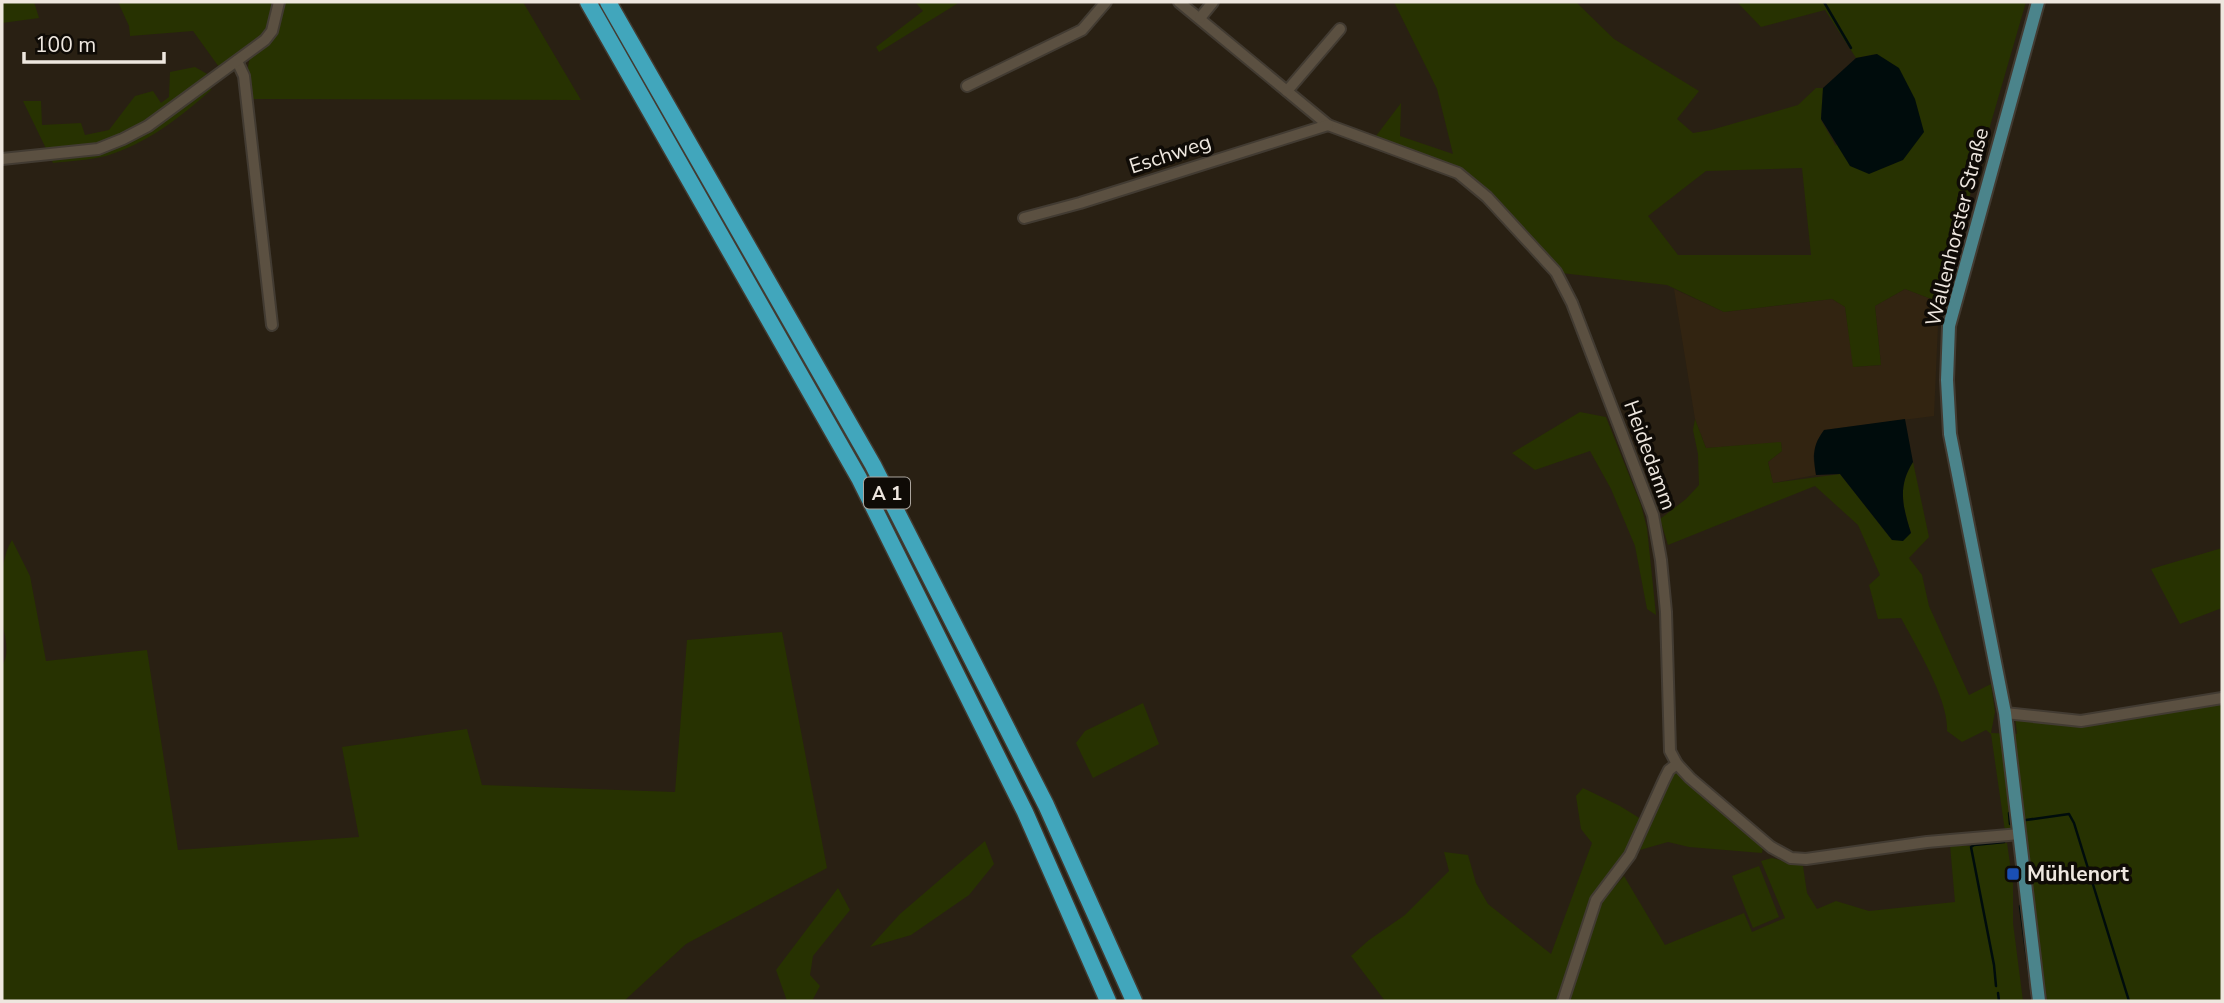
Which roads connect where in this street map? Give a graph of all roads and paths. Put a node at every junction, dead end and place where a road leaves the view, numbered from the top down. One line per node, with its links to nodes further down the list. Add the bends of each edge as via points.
1 (279, 2): 10 (street, via 272,31)
2 (588, 2): 21 (highway, A 1, via 859,478 1025,812)
3 (608, 2): 22 (highway, A 1, via 873,465 1046,805)
4 (1106, 2): 11 (street, via 1082,30)
5 (1179, 2): 8 (street, Heidedamm)
6 (1213, 2): 8 (street)
7 (2038, 2): 18 (main road, Wallenhorster Straße, via 1949,326 1950,434)
8 (1200, 18): 12 (street, Heidedamm)
9 (1340, 29): 12 (street)
10 (237, 61): 14 (street, via 123,139 98,149); 16 (street, via 244,76)
11 (967, 86)
12 (1287, 91): 13 (street, Heidedamm)
13 (1328, 125): 15 (street, Eschweg); 19 (street, Heidedamm, via 1458,173 1487,197 1556,272 1573,303 1653,516 1666,612 1668,732)
14 (2, 159)
15 (1024, 218)
16 (272, 326)
17 (2222, 698): 18 (street, via 2081,721)
18 (2005, 713): 20 (main road, Wallenhorster Straße)
19 (1677, 764): 20 (street, via 1771,847 1791,858); 23 (street, via 1669,770 1630,855 1596,900)
20 (2014, 834): 24 (main road, Wallenhorster Straße)
21 (1108, 1001)
22 (1134, 1001)
23 (1563, 1001)
24 (2039, 1001)

